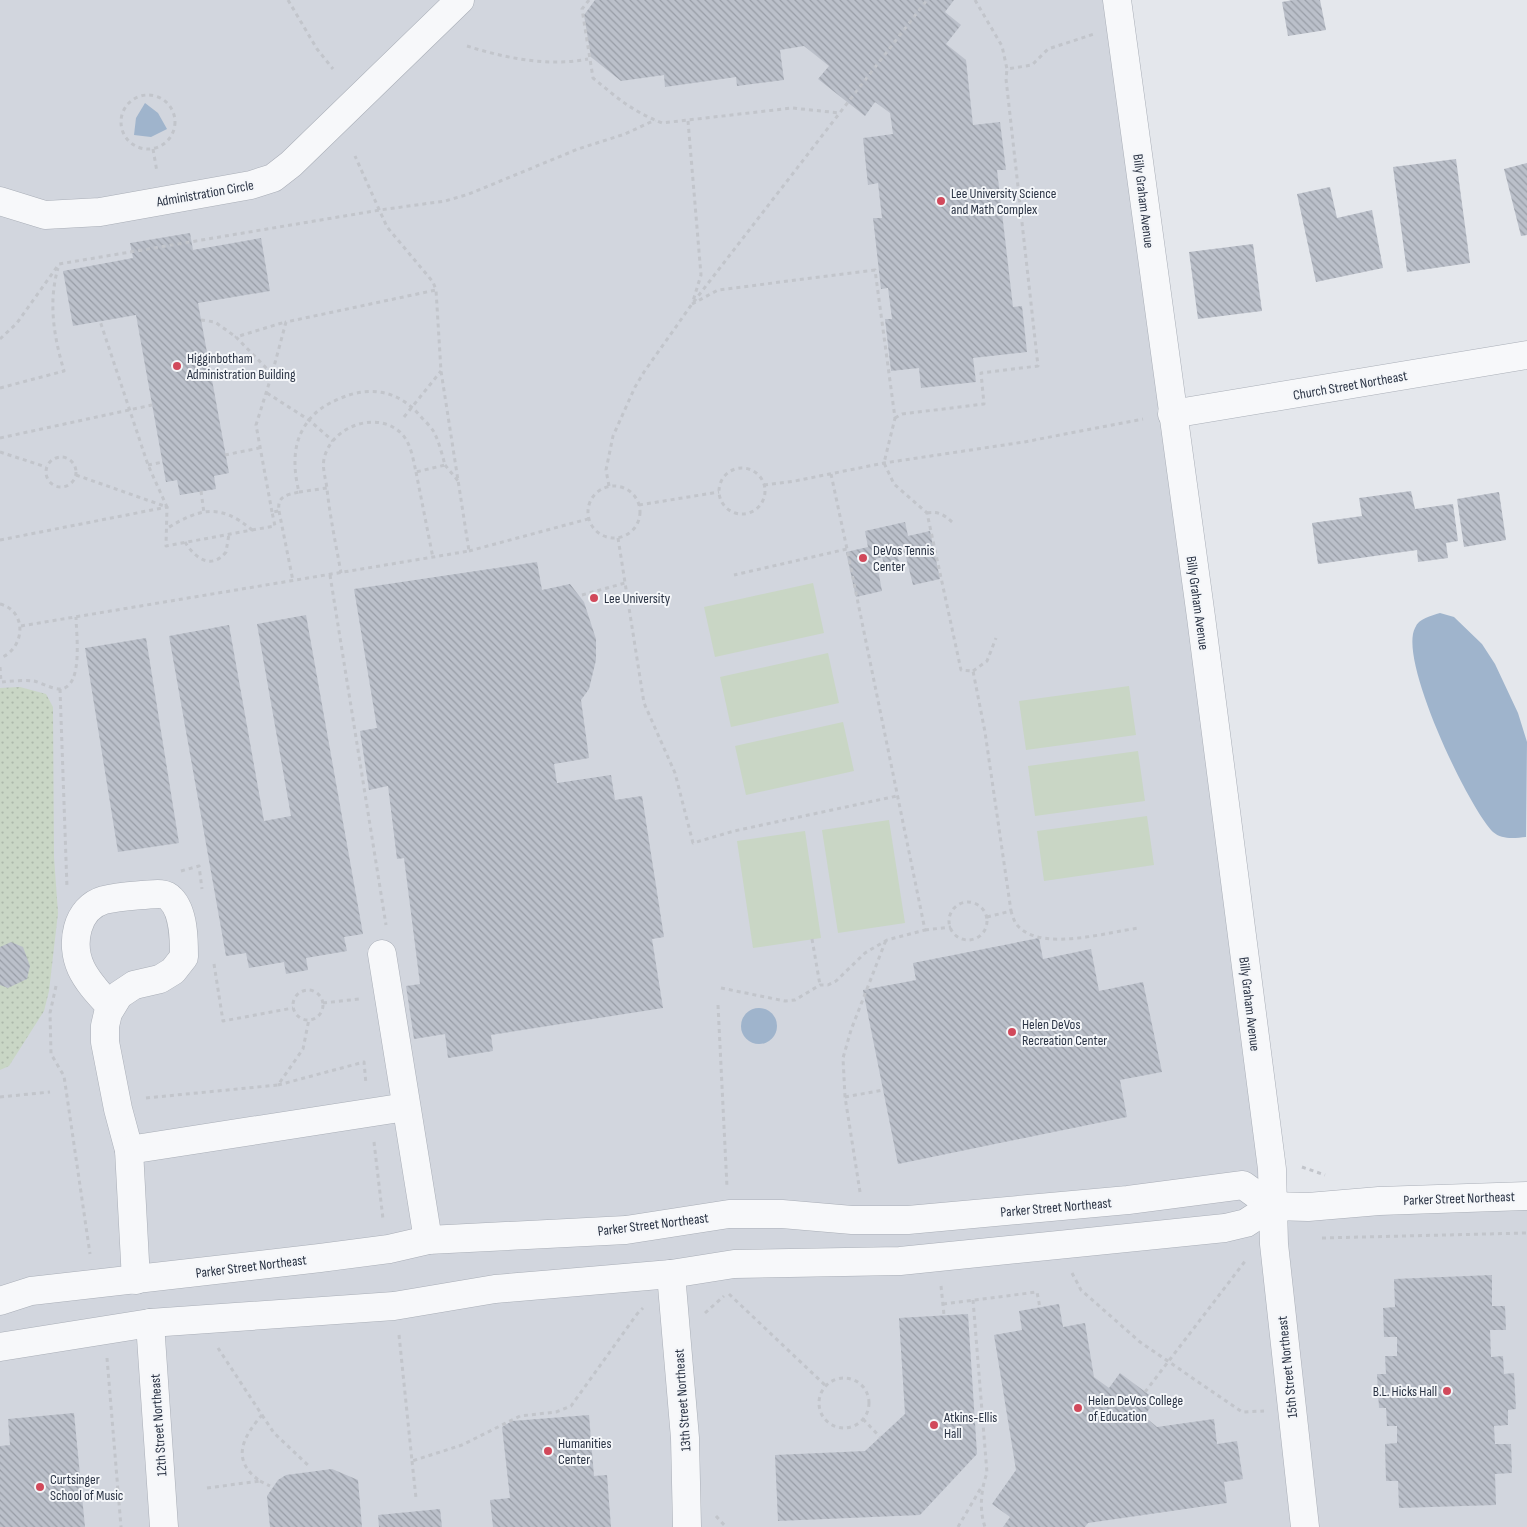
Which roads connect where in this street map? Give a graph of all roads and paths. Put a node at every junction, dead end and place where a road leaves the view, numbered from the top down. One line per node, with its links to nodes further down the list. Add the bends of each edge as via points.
1 (288, 0): 10 (path)
2 (460, 0): 17 (street, Administration Circle, via 273,178 251,185 100,212 45,215)
3 (589, 0): 9 (path, via 582,9)
4 (928, 0): 12 (path)
5 (975, 0): 11 (path, via 1002,46)
6 (1116, 0): 35 (street, Billy Graham Avenue)
7 (1098, 33): 11 (path, via 1048,49 1032,65)
8 (467, 46): 9 (path, via 530,60 563,62)
9 (588, 59): 13 (path, via 593,78 623,104)
10 (333, 69)
11 (1007, 69): 37 (path, via 1038,366 981,373 984,404 902,414)
12 (840, 113): 14 (path, via 792,108); 21 (path)
13 (655, 120): 14 (path, via 662,123); 18 (path, via 469,194 420,206)
14 (688, 121): 21 (path, via 701,275)
15 (121, 122): 15 (path, via 127,105 143,96 152,96 173,110 175,127 167,142 153,149 142,149 127,139)
16 (355, 156): 18 (path)
17 (0, 201)
18 (380, 210): 19 (path); 20 (path, via 387,227 433,282)
19 (59, 264): 26 (path, via 17,323); 30 (path, via 51,301 64,371)
20 (436, 290): 24 (path); 28 (path)
21 (692, 304): 37 (path, via 718,290 875,270); 54 (path, via 628,400 614,436 606,470)
22 (201, 320): 25 (path, via 215,322)
23 (100, 321): 34 (path)
24 (286, 322): 25 (path); 29 (path)
25 (236, 337): 29 (path)
26 (0, 339)
27 (1527, 355): 35 (street, Church Street Northeast)
28 (440, 371): 33 (path); 52 (path)
29 (272, 374): 31 (path)
30 (0, 388)
31 (267, 393): 38 (path); 41 (path, via 256,425)
32 (152, 405): 34 (path)
33 (412, 407): 36 (path); 38 (path, via 401,398 374,390 323,406); 47 (path, via 434,431)
34 (130, 409): 39 (path); 46 (path)
35 (1162, 416): 45 (path, via 1024,442); 121 (street, Billy Graham Avenue, via 1272,1169)
36 (404, 417)
37 (895, 418): 45 (path)
38 (309, 420): 40 (path); 57 (path, via 298,440 296,453)
39 (0, 438)
40 (333, 441): 49 (path, via 352,426 381,423 404,438); 55 (path, via 324,460)
41 (259, 448): 43 (path); 62 (path)
42 (0, 452): 48 (path)
43 (225, 455)
44 (163, 462): 46 (path)
45 (884, 463): 50 (path); 64 (path, via 894,484)
46 (148, 465): 60 (path)
47 (444, 465): 49 (path); 52 (path)
48 (46, 467): 51 (path, via 53,459 63,457 72,462); 51 (path, via 46,478 56,487 70,484)
49 (416, 472): 75 (path)
50 (831, 474): 53 (path); 73 (path)
51 (76, 475): 60 (path)
52 (459, 482): 74 (path)
53 (764, 485): 58 (path, via 752,471 738,469 721,480); 58 (path, via 762,502 750,513 727,509)
54 (608, 486): 59 (path, via 629,490); 65 (path, via 595,493 590,501)
55 (327, 488): 57 (path); 76 (path)
56 (201, 491): 63 (path)
57 (298, 492): 61 (path, via 284,495 279,502)
58 (719, 492): 59 (path)
59 (639, 505): 70 (path, via 639,519 635,527)
60 (167, 507): 67 (path); 71 (path)
61 (279, 510): 62 (path); 79 (path)
62 (272, 512): 68 (path, via 275,526)
63 (204, 513): 67 (path, via 195,514); 68 (path, via 224,512)
64 (927, 513): 66 (path, via 945,515); 88 (path, via 960,670)
65 (588, 518): 70 (path, via 599,534); 74 (path)
66 (952, 522)
67 (166, 529): 72 (path, via 166,546)
68 (252, 530): 69 (path)
69 (229, 534): 72 (path); 72 (path, via 226,552 214,559 199,560)
70 (618, 538): 80 (path)
71 (0, 540)
72 (185, 542)
73 (847, 549): 78 (path); 91 (path)
74 (469, 551): 75 (path)
75 (433, 558): 76 (path)
76 (341, 573): 77 (path)
77 (330, 575): 79 (path); 100 (path, via 390,950)
78 (734, 575)
79 (293, 581): 83 (path)
80 (625, 583): 81 (path); 91 (path, via 644,703 674,774 693,843)
81 (582, 594)
82 (0, 604): 84 (path, via 11,610)
83 (76, 618): 84 (path); 90 (path, via 78,657 75,674)
84 (21, 626): 86 (path, via 17,645)
85 (996, 638): 88 (path, via 988,661)
86 (0, 658)
87 (0, 667): 89 (path)
88 (973, 671): 93 (path)
89 (1, 682): 90 (path, via 33,681)
90 (60, 689): 92 (path)
91 (897, 796): 97 (path)
92 (66, 897)
93 (1011, 911): 94 (path); 96 (path, via 1021,929 1056,940)
94 (987, 917): 95 (path, via 985,930 975,938 962,938); 95 (path, via 975,903 964,903 951,914)
95 (951, 926): 97 (path)
96 (1138, 928)
97 (925, 930): 99 (path)
98 (812, 939): 101 (path)
99 (887, 940): 101 (path, via 865,953 836,981); 114 (path, via 843,1058)
100 (382, 954): 103 (street)
101 (820, 985): 102 (path, via 795,1000 785,1001)
102 (720, 988)
103 (388, 996): 104 (path); 116 (street)
104 (323, 1003): 108 (path, via 321,1012); 108 (path, via 319,995 310,990 297,995 293,1008 297,1015)
105 (718, 1005): 118 (path)
106 (111, 1007): 106 (street, via 119,995 134,985 160,979 173,971 184,957 180,915 171,899 162,894 103,901 83,914 76,947 80,966 90,985); 115 (street, via 104,1033)
107 (50, 1013): 126 (path, via 51,1054 64,1076)
108 (309, 1020): 110 (path, via 303,1049)
109 (364, 1062): 110 (path)
110 (278, 1085): 115 (path)
111 (883, 1090): 114 (path)
112 (50, 1092): 113 (path)
113 (0, 1097)
114 (845, 1097): 119 (path)
115 (117, 1101): 117 (street)
116 (406, 1107): 117 (street); 124 (street)
117 (129, 1150): 129 (street)
118 (727, 1193)
119 (861, 1194)
120 (1527, 1196): 121 (street, Parker Street Northeast)
121 (1272, 1206): 124 (street, Parker Street Northeast, via 1243,1186 908,1220 728,1214 626,1230); 128 (street, via 1246,1223 1224,1228 900,1261 734,1264); 164 (street, 15th Street Northeast)
122 (1527, 1233): 123 (path)
123 (1316, 1238)
124 (428, 1240): 129 (street, Parker Street Northeast, via 379,1250)
125 (1250, 1254): 145 (path)
126 (91, 1259)
127 (1070, 1268): 145 (path, via 1081,1290 1140,1342)
128 (671, 1274): 140 (street, via 495,1289 394,1306); 161 (street, 13th Street Northeast, via 685,1438)
129 (136, 1280): 134 (street, Parker Street Northeast, via 31,1291)
130 (941, 1285): 136 (path)
131 (732, 1288): 132 (path)
132 (728, 1293): 139 (path, via 706,1311); 146 (path)
133 (974, 1300): 136 (path); 137 (path, via 1037,1292); 156 (path, via 987,1472)
134 (0, 1302)
135 (648, 1304): 152 (path, via 637,1314 570,1406 556,1412 520,1416 462,1445)
136 (943, 1304): 138 (path)
137 (1040, 1308)
138 (944, 1315)
139 (705, 1317)
140 (150, 1323): 143 (street); 160 (street, 12th Street Northeast)
141 (399, 1334): 152 (path)
142 (214, 1343): 149 (path)
143 (0, 1347)
144 (106, 1352): 159 (path)
145 (1168, 1361): 147 (path); 148 (path, via 1242,1412)
146 (826, 1386): 150 (path, via 845,1378 860,1384 868,1397); 150 (path, via 819,1405 826,1420 842,1427 857,1424)
147 (1145, 1392)
148 (1267, 1410)
149 (262, 1415): 153 (path, via 274,1433); 154 (path, via 243,1442 242,1453 249,1473)
150 (863, 1419): 151 (path)
151 (880, 1437)
152 (412, 1461): 158 (path)
153 (309, 1466)
154 (260, 1481): 155 (path); 157 (path)
155 (270, 1486)
156 (982, 1486): 162 (path); 163 (path)
157 (207, 1488)
158 (416, 1498)
159 (121, 1527)
160 (164, 1527)
161 (688, 1527)
162 (958, 1527)
163 (984, 1527)
164 (1305, 1527)

